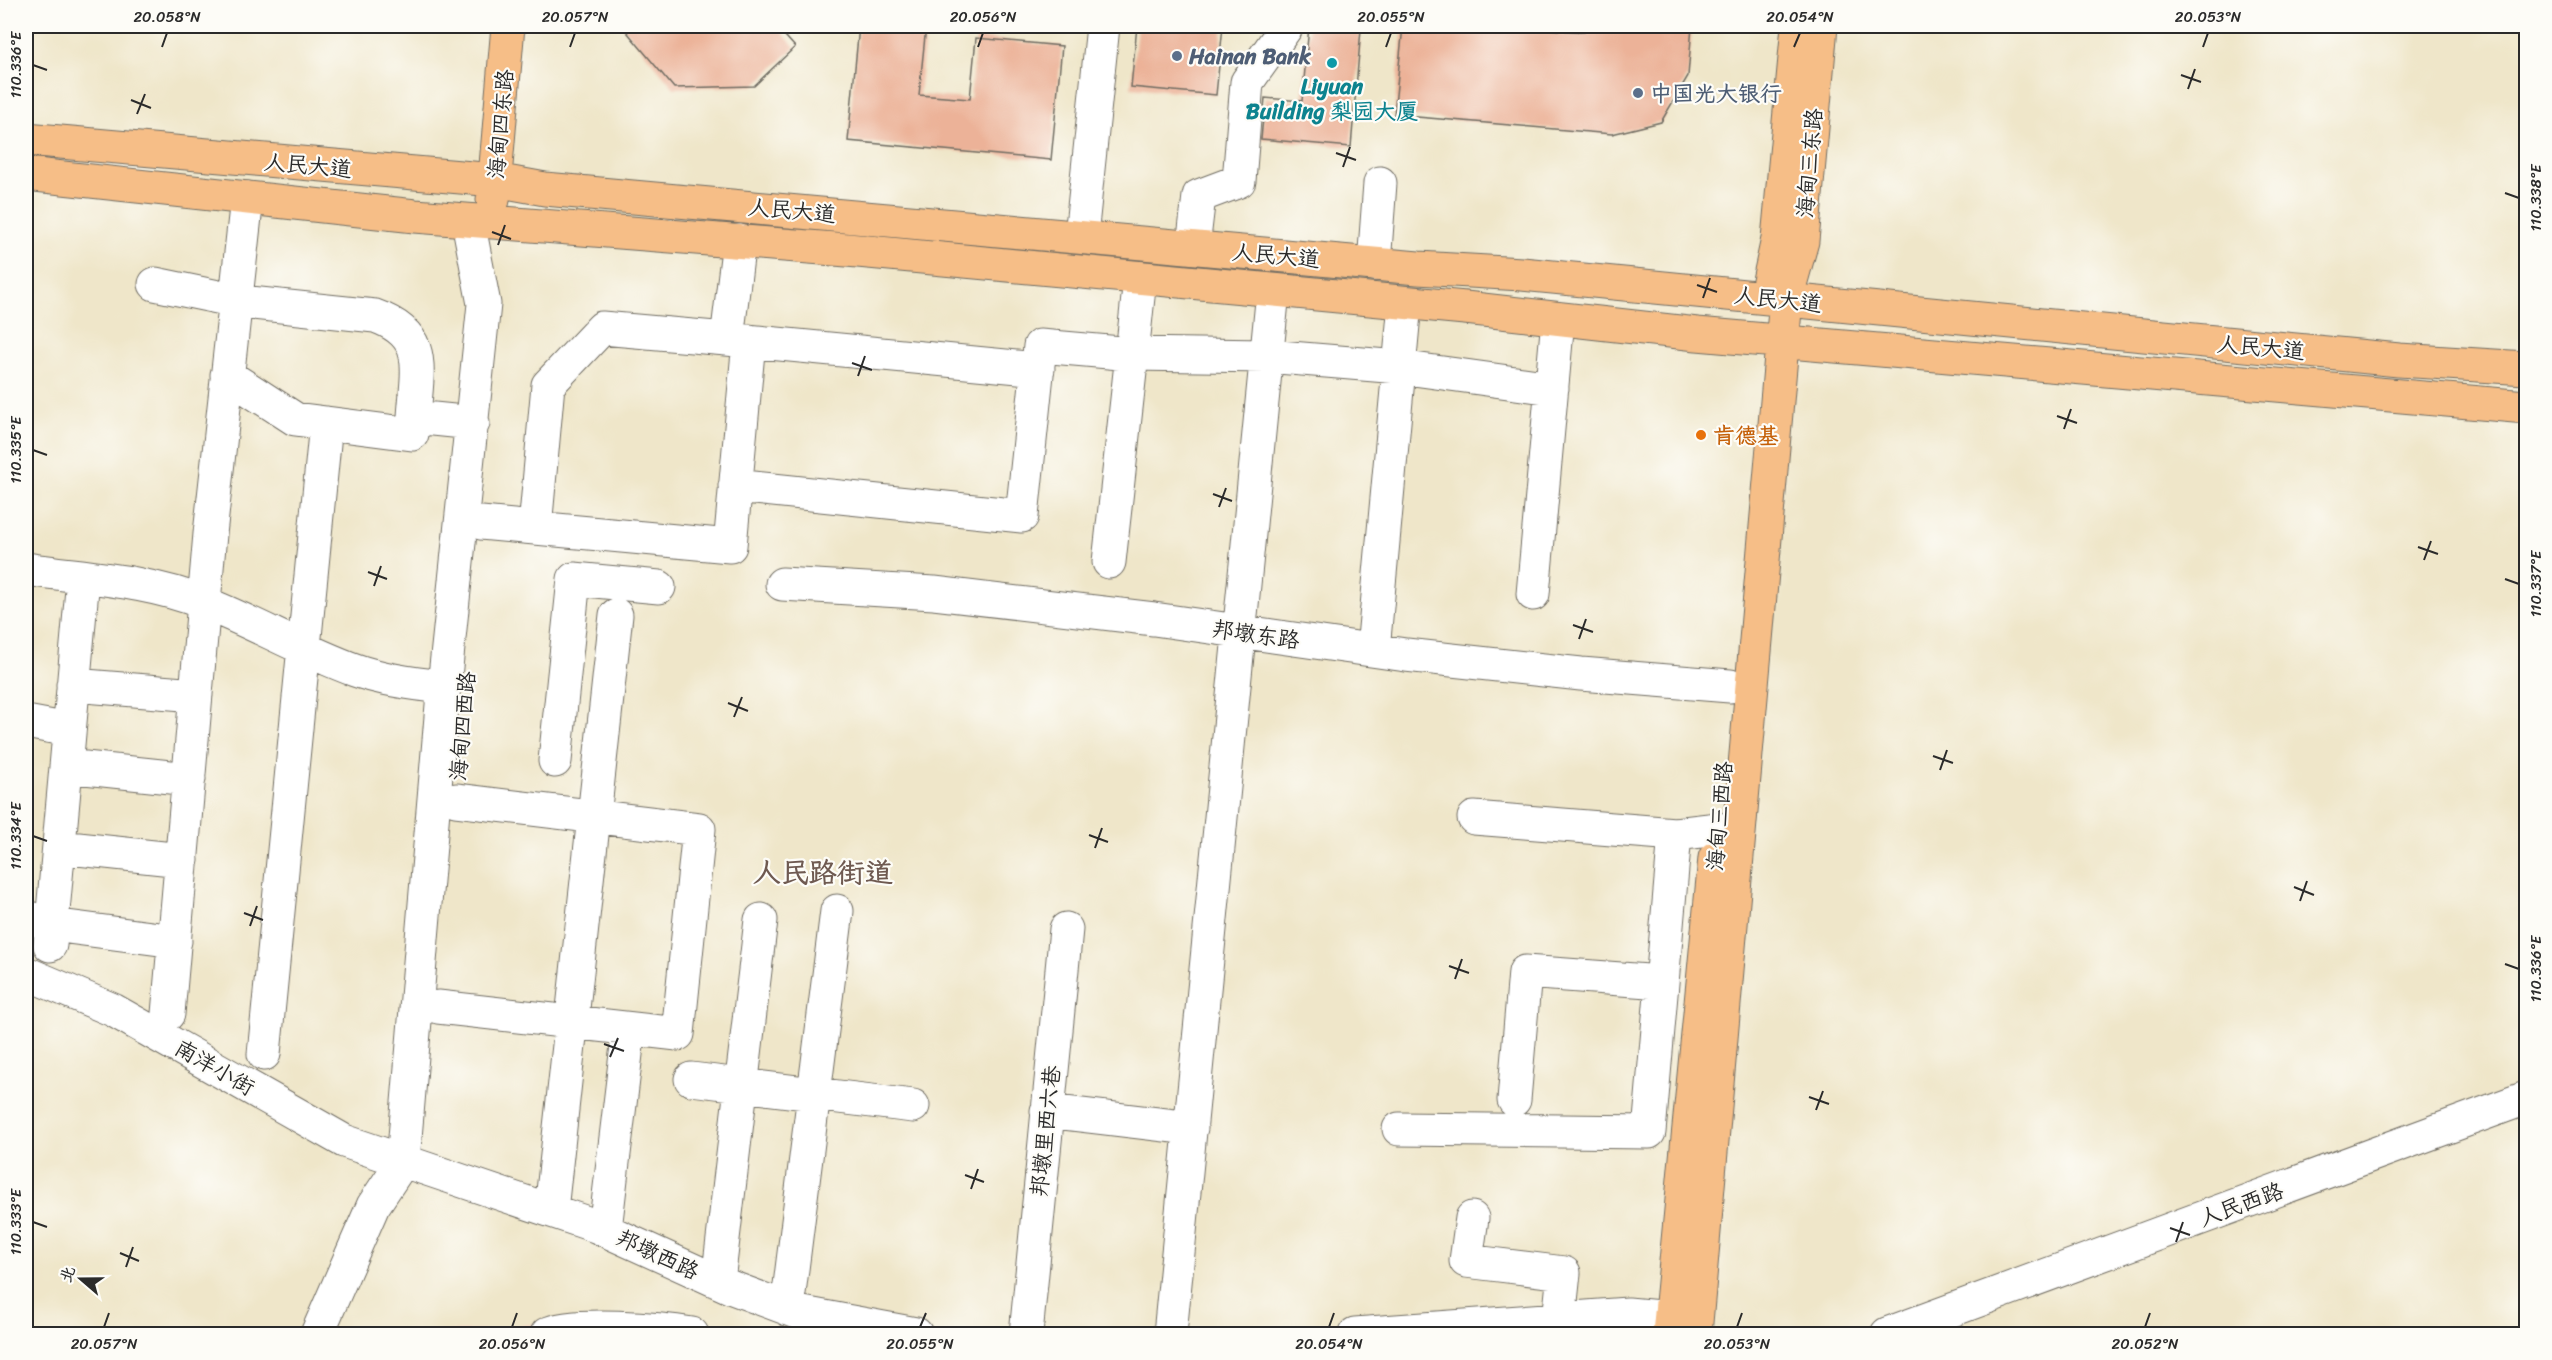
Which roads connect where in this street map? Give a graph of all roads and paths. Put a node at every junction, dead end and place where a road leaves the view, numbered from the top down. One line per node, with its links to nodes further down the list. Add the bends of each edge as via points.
1 (486, 26): 9 (main road, 海甸四东路)
2 (508, 26): 9 (main road, 海甸四东路)
3 (1103, 26): 13 (street)
4 (1287, 26): 15 (street, via 1247,82 1239,181 1199,196)
5 (1798, 26): 20 (main road)
6 (1821, 26): 20 (main road, 海甸三东路, via 1802,241)
7 (26, 139): 9 (main road, 人民大道)
8 (26, 174): 11 (main road, 人民大道)
9 (484, 179): 12 (main road, 海甸四东路); 13 (main road, 人民大道, via 545,189)
10 (1380, 183): 16 (street)
11 (247, 198): 12 (main road, 人民大道); 21 (street)
12 (480, 222): 14 (main road, 人民大道); 36 (street, 海甸四西路, via 484,304); 38 (street, 海甸四西路, via 503,306)
13 (1082, 236): 15 (main road, 人民大道)
14 (739, 241): 17 (main road, 人民大道); 24 (street)
15 (1193, 247): 16 (main road, 人民大道)
16 (1374, 264): 20 (main road, 人民大道)
17 (1140, 278): 19 (main road, 人民大道); 26 (street)
18 (155, 284): 21 (street)
19 (1273, 291): 22 (main road, 人民大道); 27 (street)
20 (1776, 298): 25 (main road, 海甸三西路); 29 (main road, 人民大道, via 1988,322)
21 (236, 301): 31 (street); 34 (street, via 375,316 404,329 414,345)
22 (1405, 303): 23 (main road, 人民大道); 28 (street)
23 (1558, 319): 25 (main road, 人民大道); 32 (street)
24 (737, 340): 30 (street); 37 (street, via 749,341); 39 (street, via 602,328 548,385)
25 (1772, 340): 33 (main road, 人民大道); 52 (main road, 海甸三西路); 95 (main road, 海甸三西路)
26 (1132, 354): 27 (street); 30 (street, via 1040,346); 40 (street)
27 (1266, 356): 28 (street); 48 (street)
28 (1399, 367): 32 (street); 50 (street)
29 (2526, 368)
30 (1038, 369): 37 (street, via 1022,516)
31 (227, 375): 35 (street, via 294,419); 46 (street)
32 (1552, 387): 45 (street)
33 (2526, 407)
34 (414, 417): 35 (street, via 412,434); 36 (street)
35 (326, 423): 49 (street)
36 (473, 423): 53 (street, 海甸四西路)
37 (735, 486): 39 (street, via 730,546)
38 (481, 523): 39 (street); 60 (street, 海甸四西路)
39 (536, 528)
40 (1109, 562)
41 (26, 570): 42 (street)
42 (82, 578): 46 (street, via 154,586); 51 (street)
43 (782, 584): 48 (street, 邦墩东路, via 934,593)
44 (659, 587): 47 (street, via 574,579)
45 (1533, 594)
46 (204, 603): 49 (street); 54 (street)
47 (569, 624): 57 (street); 61 (street, via 616,622)
48 (1240, 633): 50 (street, 邦墩东路); 86 (street)
49 (304, 650): 53 (street, via 385,678); 78 (street)
50 (1373, 650): 52 (street, 邦墩东路, via 1581,674)
51 (73, 685): 54 (street); 56 (street)
52 (1730, 686): 63 (main road, 海甸三西路)
53 (444, 687): 88 (street, 海甸四西路)
54 (196, 695): 59 (street)
55 (26, 722): 56 (street)
56 (69, 730): 58 (street)
57 (555, 761)
58 (66, 765): 59 (street); 65 (street)
59 (189, 779): 66 (street)
60 (456, 800): 61 (street); 74 (street, 海甸四西路)
61 (595, 817): 76 (street); 77 (street, via 699,829 678,1034)
62 (1474, 818): 64 (street)
63 (1718, 829): 64 (street); 95 (main road, 海甸三西路)
64 (1675, 834): 72 (street)
65 (59, 848): 66 (street); 70 (street)
66 (182, 860): 71 (street)
67 (837, 911): 81 (street)
68 (761, 920): 80 (street)
69 (1066, 928): 85 (street, 邦墩里西六巷)
70 (43, 929): 71 (street)
71 (175, 941): 75 (street)
72 (1662, 982): 83 (street, via 1525,972); 87 (street, via 1649,1132)
73 (33, 984): 88 (street, 南洋小街, via 113,1010 344,1141)
74 (438, 1006): 76 (street); 88 (street, 海甸四西路)
75 (168, 1014)
76 (572, 1022): 77 (street); 89 (street)
77 (629, 1029): 91 (street)
78 (264, 1054)
79 (691, 1079): 80 (street)
80 (742, 1085): 81 (street); 92 (street)
81 (814, 1094): 84 (street); 93 (street)
82 (2526, 1098): 103 (street, 人民西路)
83 (1514, 1100)
84 (913, 1106)
85 (1047, 1111): 86 (street); 100 (street, 邦墩里西六巷)
86 (1191, 1128): 101 (street)
87 (1399, 1129)
88 (413, 1165): 89 (street, 邦墩西路); 98 (street, via 373,1206)
89 (551, 1210): 91 (street, 邦墩西路)
90 (1472, 1218): 94 (street, via 1466,1261 1564,1273)
91 (604, 1229): 92 (street, 邦墩西路)
92 (718, 1281): 93 (street, 邦墩西路)
93 (787, 1309): 99 (street, 邦墩西路)
94 (1559, 1320): 95 (street, via 1628,1314); 102 (street)
95 (1678, 1329)
96 (548, 1334): 97 (street, via 562,1329)
97 (685, 1334)
98 (317, 1335)
99 (916, 1335)
100 (1026, 1335)
101 (1170, 1335)
102 (1355, 1335)
103 (1887, 1335)

